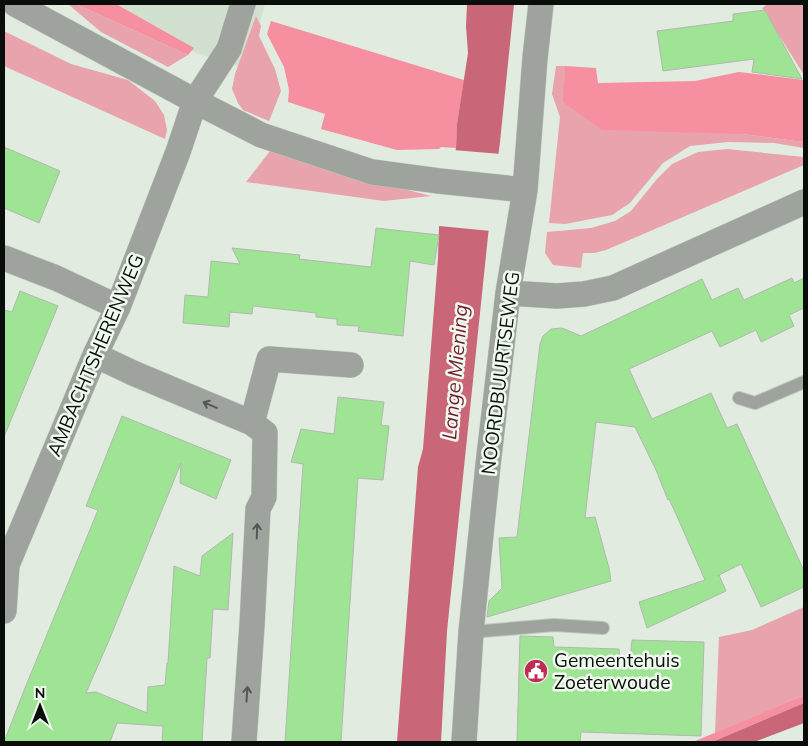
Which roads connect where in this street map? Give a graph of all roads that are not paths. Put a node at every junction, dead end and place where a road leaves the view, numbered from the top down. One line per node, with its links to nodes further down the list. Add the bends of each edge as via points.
1 (15, 4): 4 (street)
2 (243, 4): 4 (street, AMBACHTSHERENWEG, via 229,49)
3 (541, 4): 5 (street, NOORDBUURTSEWEG)
4 (195, 101): 5 (street, via 261,135 372,172); 9 (street, AMBACHTSHERENWEG)
5 (516, 189): 8 (street, NOORDBUURTSEWEG)
6 (804, 202): 8 (street, via 613,288 558,296)
7 (4, 258): 9 (street)
8 (508, 293): 17 (street, NOORDBUURTSEWEG)
9 (118, 307): 10 (street, AMBACHTSHERENWEG)
10 (95, 355): 14 (street, one-way to 10); 15 (street, AMBACHTSHERENWEG, via 7,565)
11 (351, 365): 14 (street, via 269,359)
12 (804, 382): 13 (lane, via 755,403)
13 (739, 398)
14 (252, 423): 18 (street, one-way to 14, via 258,509 264,497 265,433)
15 (4, 611)
16 (604, 628): 17 (lane, via 554,625)
17 (471, 632): 19 (street, NOORDBUURTSEWEG)
18 (244, 742)
19 (464, 742)

